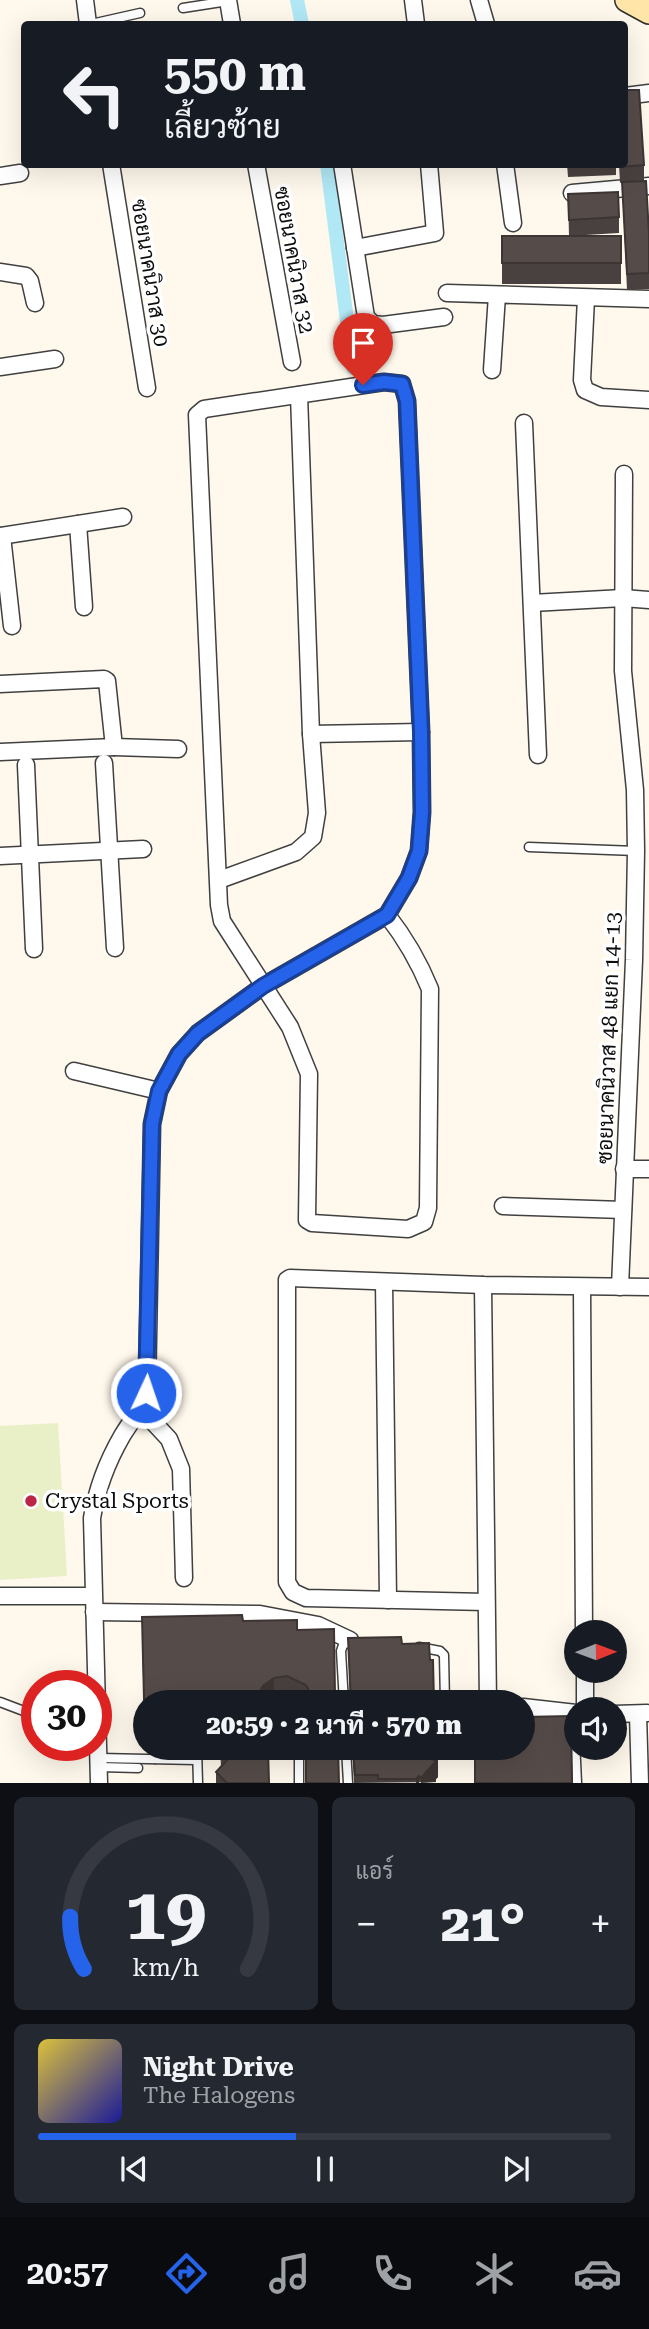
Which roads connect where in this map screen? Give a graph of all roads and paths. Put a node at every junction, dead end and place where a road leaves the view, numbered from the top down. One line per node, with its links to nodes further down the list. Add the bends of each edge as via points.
1 (85, 0): 9 (street)
2 (228, 0): 6 (lane); 11 (street)
3 (413, 0): 12 (street)
4 (479, 0): 13 (street)
5 (627, 0): 7 (main road)
6 (183, 8)
7 (649, 12)
8 (141, 13): 10 (lane)
9 (89, 21)
10 (104, 21)
11 (232, 21)
12 (416, 21)
13 (485, 21)
14 (649, 93): 15 (street)
15 (628, 96)
16 (112, 168): 38 (street, ซอยนาคนิวาส 30)
17 (257, 168): 35 (street, ซอยนาคนิวาส 32)
18 (343, 168): 26 (street)
19 (429, 168): 26 (street, via 435,233)
20 (506, 168): 25 (street)
21 (20, 173): 22 (street)
22 (0, 176)
23 (649, 186): 24 (street)
24 (572, 193)
25 (513, 223)
26 (355, 248): 33 (street, via 366,317 373,324)
27 (0, 271): 32 (street, via 26,276)
28 (447, 293): 29 (street)
29 (497, 295): 30 (street); 37 (street)
30 (586, 298): 31 (street); 40 (street, via 585,390 601,397)
31 (649, 299)
32 (35, 303)
33 (444, 317)
34 (55, 359): 36 (street)
35 (292, 362)
36 (0, 367)
37 (492, 370)
38 (147, 388)
39 (299, 395): 52 (street, via 384,382 402,384 407,401); 53 (street); 66 (street, via 204,409 197,415)
40 (649, 400)
41 (524, 423): 48 (street)
42 (624, 474): 46 (street, ซอยนาคนิวาส 48 แยก 14-13)
43 (123, 517): 44 (street)
44 (78, 524): 45 (street); 49 (street)
45 (1, 536): 50 (street)
46 (623, 598): 47 (street); 48 (street); 63 (street, ซอยนาคนิวาส 48 แยก 14-13, via 623,671)
47 (649, 600)
48 (532, 603): 57 (street)
49 (85, 607)
50 (12, 626)
51 (0, 684): 54 (street, via 104,679 109,683)
52 (421, 732): 53 (street); 67 (street, via 419,851)
53 (311, 734): 66 (street, via 317,813 313,837 296,852)
54 (114, 747): 55 (street); 56 (street)
55 (178, 748)
56 (0, 752)
57 (538, 755)
58 (104, 763): 62 (street)
59 (26, 765): 64 (street)
60 (529, 847): 63 (lane)
61 (143, 849): 62 (street)
62 (109, 850): 64 (street); 68 (street)
63 (636, 851): 73 (street, ซอยนาคนิวาส 48 แยก 14-13)
64 (29, 854): 65 (street); 69 (street)
65 (0, 856)
66 (219, 880): 70 (street, via 222,921)
67 (387, 915): 70 (street); 70 (street, via 430,989 428,1208 424,1222 408,1229 308,1222 309,1074 290,1027)
68 (115, 948)
69 (34, 949)
70 (263, 986): 72 (street, via 198,1033 179,1054)
71 (74, 1071): 72 (street)
72 (159, 1091): 82 (street, via 152,1124 148,1377)
73 (624, 1169): 74 (street); 76 (street, ซอยนาคนิวาส 48 แยก 14-13)
74 (649, 1169)
75 (503, 1206): 76 (street)
76 (623, 1210): 80 (street, ซอยนาคนิวาส 48 แยก 14-13)
77 (384, 1282): 78 (street); 85 (street); 85 (street, via 287,1280 287,1582 293,1592 306,1598)
78 (483, 1285): 79 (street); 86 (street)
79 (582, 1287): 80 (street); 88 (street)
80 (620, 1287): 81 (street)
81 (649, 1287)
82 (141, 1409): 83 (street, via 169,1439 181,1469); 87 (street, via 97,1489 92,1518)
83 (184, 1578)
84 (0, 1596): 87 (street)
85 (388, 1600): 86 (street)
86 (486, 1602): 93 (street)
87 (93, 1604): 89 (street, via 260,1614 318,1625); 105 (street)
88 (584, 1620)
89 (353, 1640): 91 (lane, via 341,1651)
90 (406, 1645): 92 (lane, via 444,1655)
91 (343, 1690)
92 (445, 1690)
93 (488, 1690)
94 (0, 1702): 96 (lane)
95 (535, 1708): 97 (street)
96 (21, 1710)
97 (564, 1712)
98 (644, 1713): 110 (street)
99 (557, 1731): 109 (lane, via 574,1734)
100 (149, 1760): 105 (lane)
101 (196, 1760): 106 (lane)
102 (299, 1760): 107 (lane)
103 (347, 1760): 108 (lane)
104 (138, 1768): 105 (lane)
105 (99, 1769)
106 (198, 1783)
107 (299, 1783)
108 (348, 1783)
109 (578, 1783)
110 (640, 1783)

